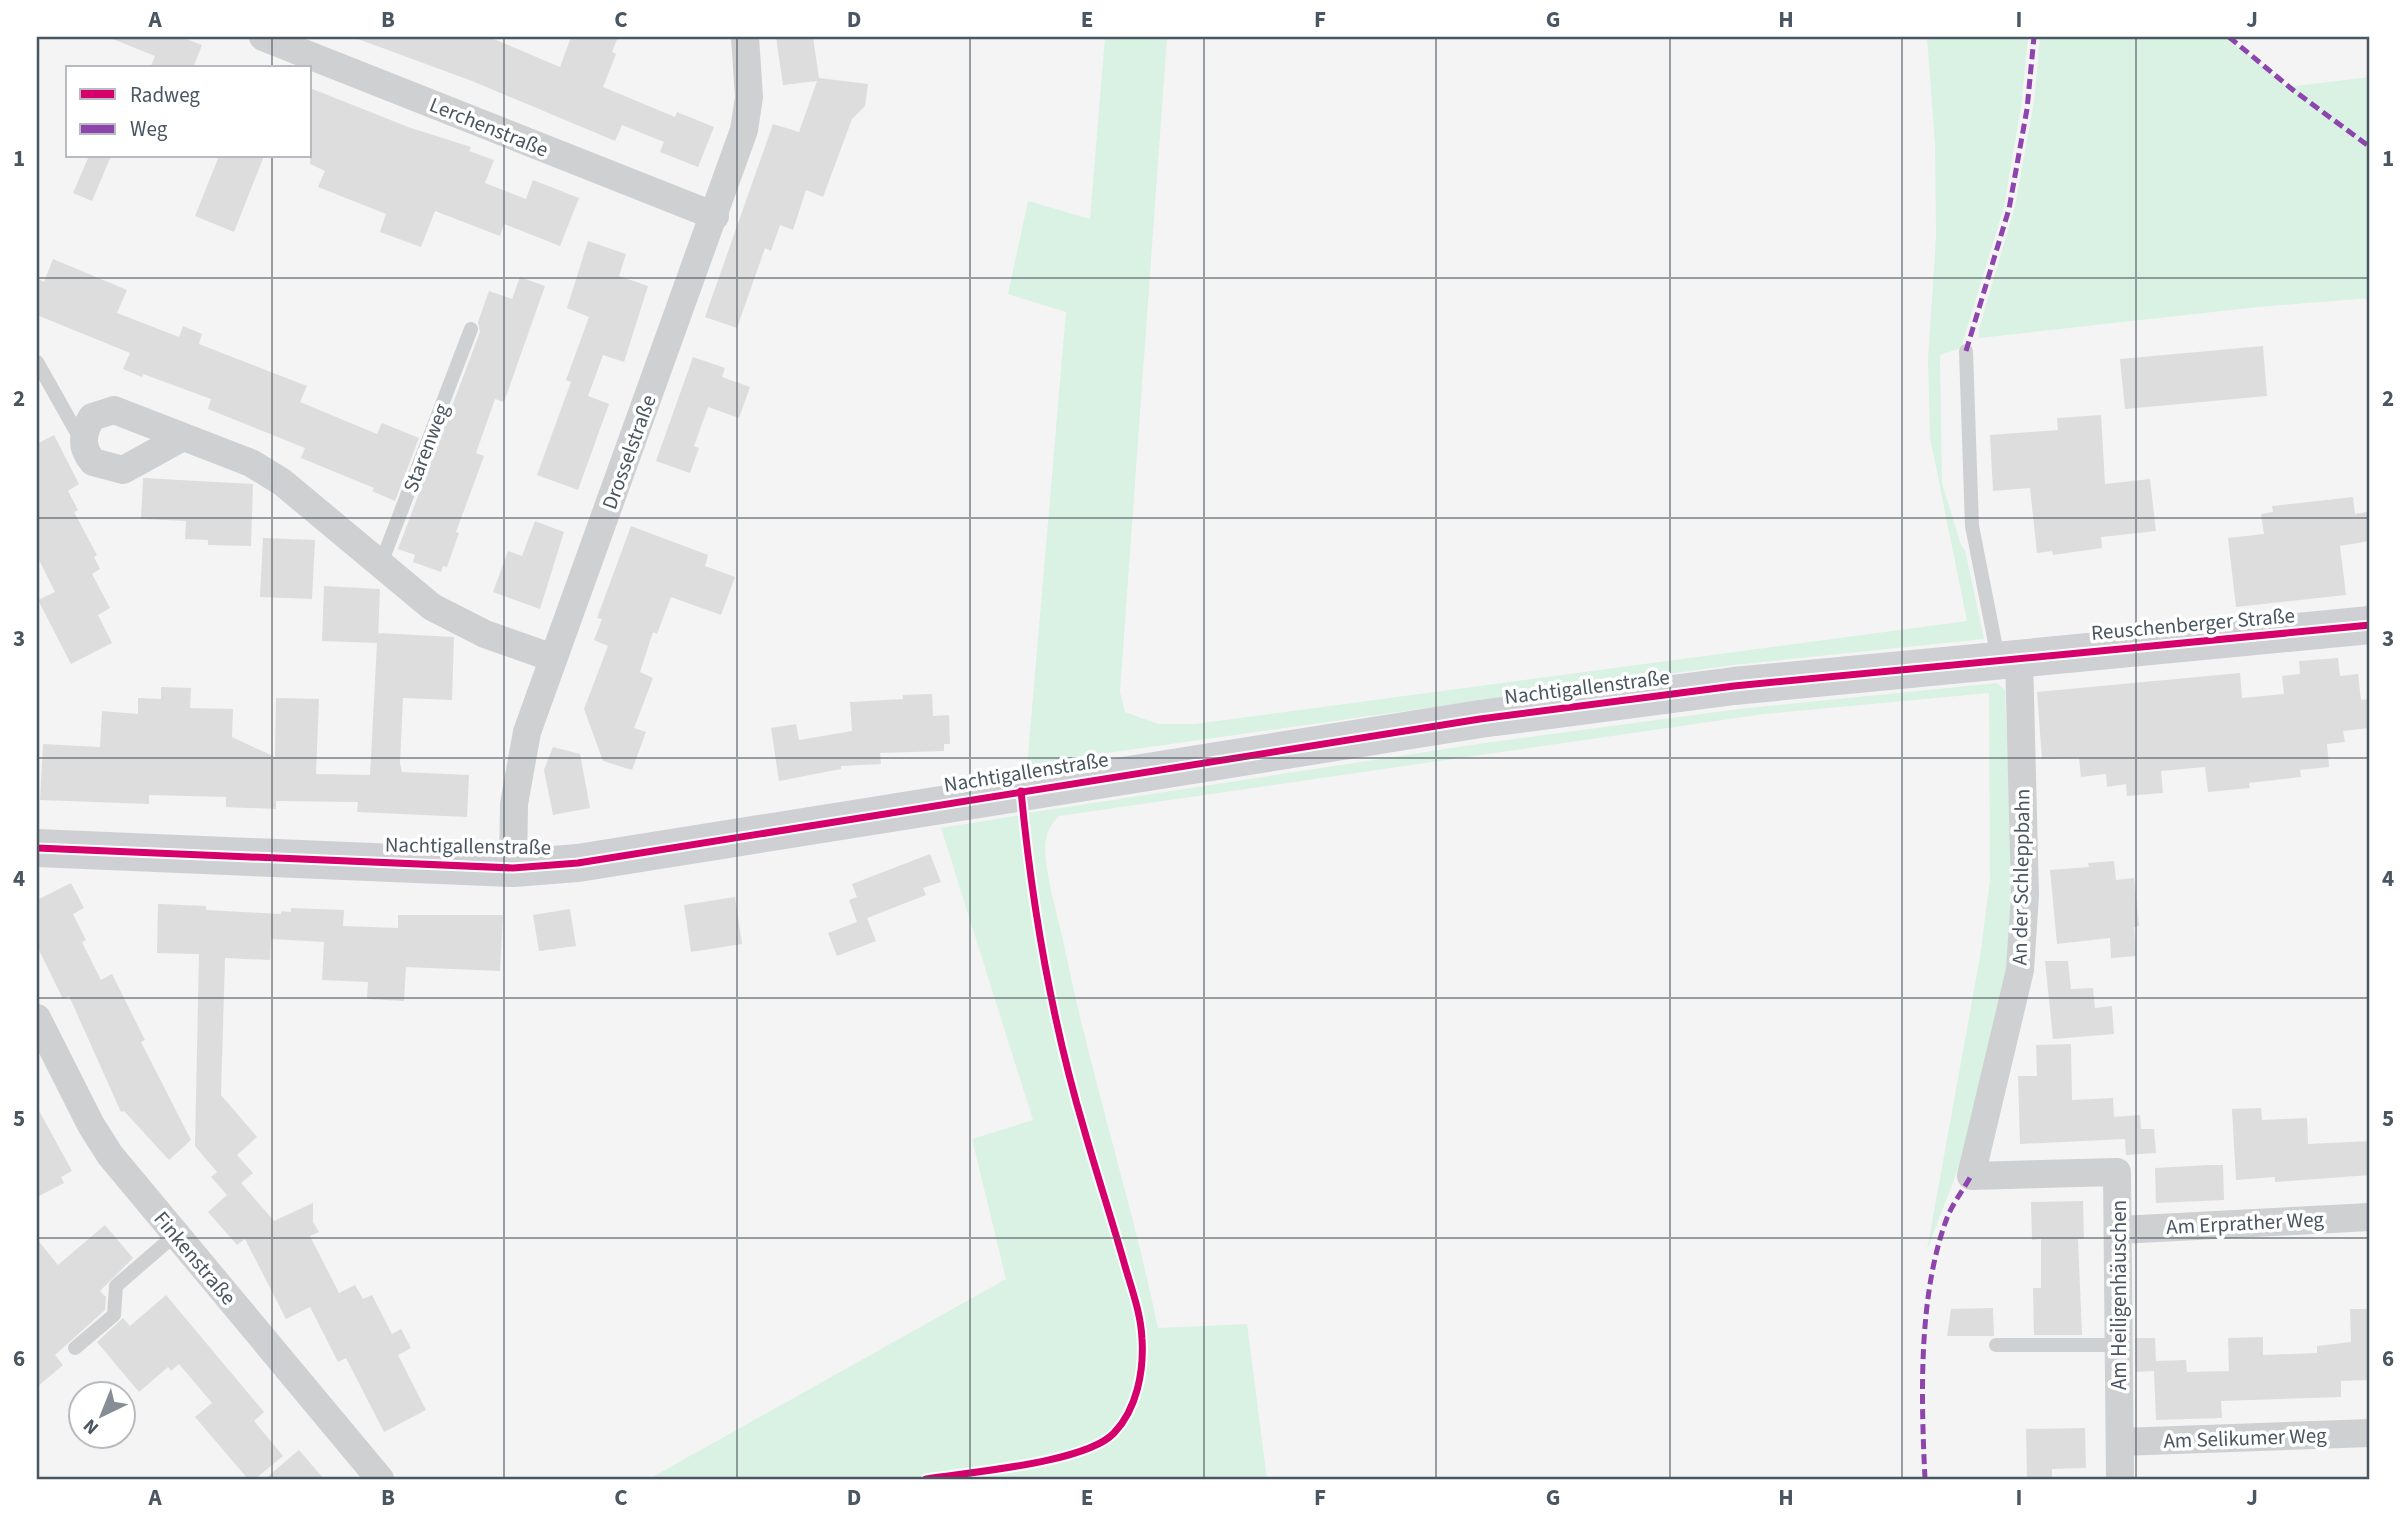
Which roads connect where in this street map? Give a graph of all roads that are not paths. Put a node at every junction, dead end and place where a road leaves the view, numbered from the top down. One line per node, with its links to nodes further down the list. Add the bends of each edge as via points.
1 (263, 37): 3 (street, Lerchenstraße)
2 (745, 37): 3 (street, Drosselstraße, via 747,108)
3 (715, 216): 11 (street, Drosselstraße)
4 (471, 329): 9 (lane, Starenweg)
5 (1966, 351): 12 (lane, via 1972,526)
6 (37, 362): 8 (lane)
7 (183, 437): 8 (street, via 123,470 93,462); 8 (street, via 114,410 92,417); 9 (street, via 227,452 275,477)
8 (83, 444)
9 (380, 566): 11 (street, via 444,615)
10 (2370, 625): 12 (main road, Reuschenberger Straße)
11 (553, 658): 14 (street, Drosselstraße, via 521,755 512,827)
12 (2008, 658): 14 (main road, Nachtigallenstraße, via 1734,686 1480,719 591,861); 16 (street, An der Schleppbahn, via 2025,895 2020,970)
13 (37, 849): 14 (main road, Nachtigallenstraße)
14 (513, 868)
15 (37, 1018): 19 (street, Finkenstraße, via 101,1141)
16 (1971, 1176): 18 (street, Am Heiligenhäuschen, via 2117,1172)
17 (2370, 1217): 18 (street, Am Erprather Weg)
18 (2120, 1230): 21 (street, Am Heiligenhäuschen)
19 (176, 1234): 22 (lane, via 116,1286 114,1315); 25 (street, Finkenstraße)
20 (1996, 1345): 21 (lane)
21 (2119, 1345): 24 (street, Am Heiligenhäuschen)
22 (75, 1348)
23 (2370, 1433): 24 (street, Am Selikumer Weg)
24 (2119, 1442): 26 (street, Am Heiligenhäuschen)
25 (380, 1479)
26 (2120, 1479)

